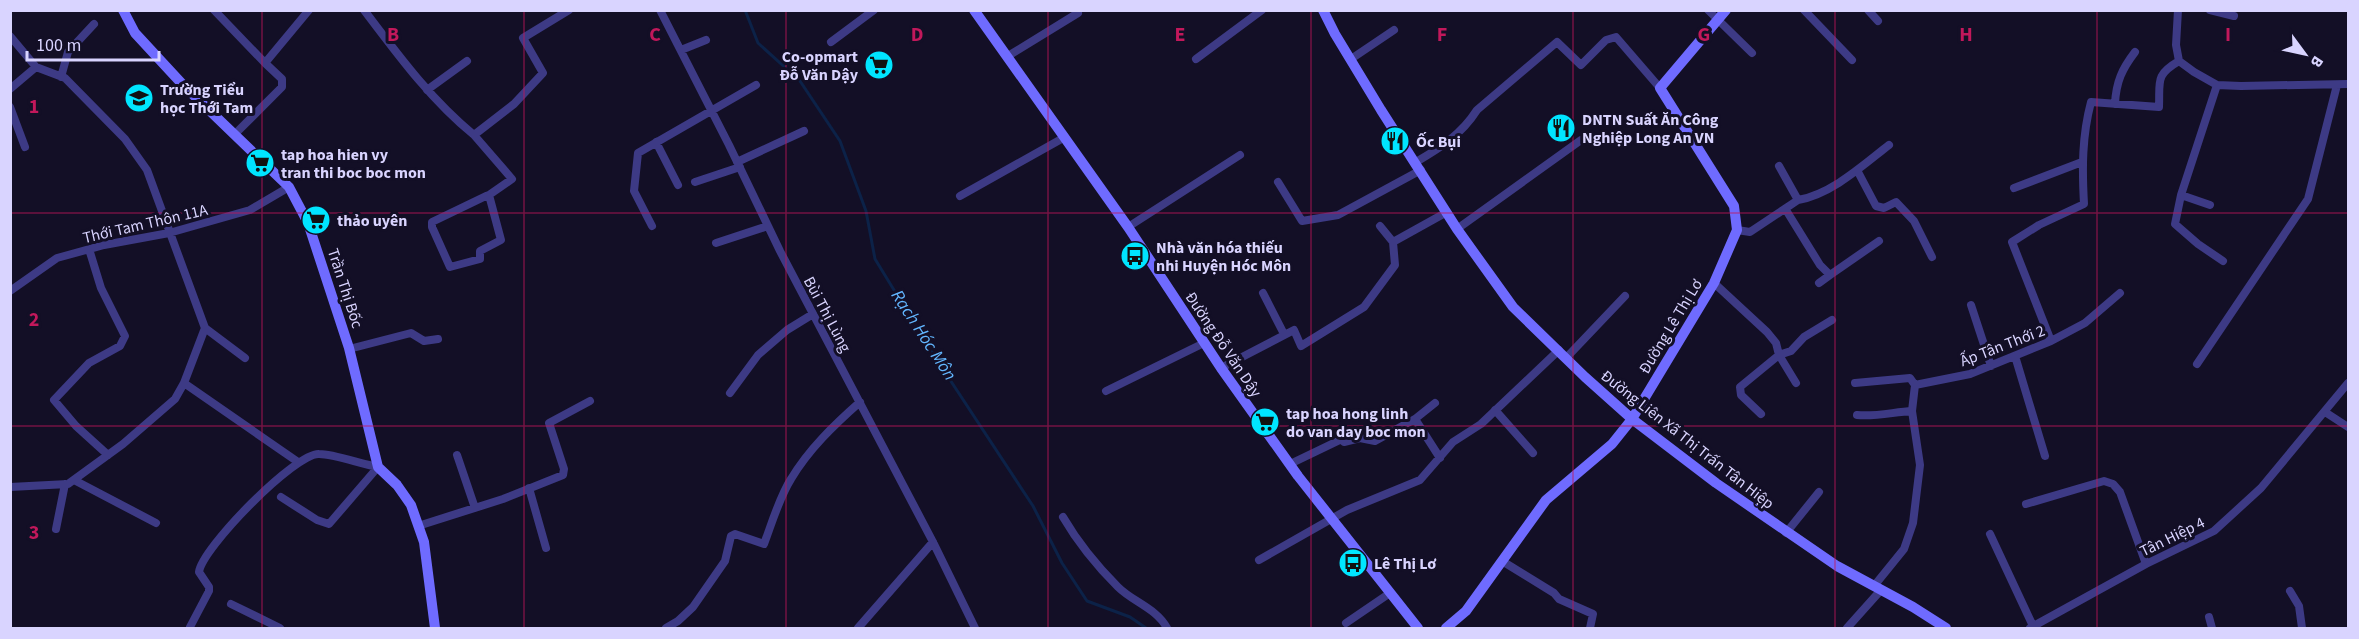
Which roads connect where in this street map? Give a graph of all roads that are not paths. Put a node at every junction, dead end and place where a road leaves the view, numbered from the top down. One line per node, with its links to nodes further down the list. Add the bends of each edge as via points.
1 (123, 10): 49 (street, Trần Thị Bốc, via 135,33)
2 (213, 10): 35 (street)
3 (309, 10): 35 (street)
4 (364, 10): 44 (street)
5 (569, 10): 50 (street, via 523,38 543,73 514,104)
6 (660, 10): 26 (street, Bùi Thị Lùng)
7 (874, 10): 25 (street)
8 (974, 10): 29 (street, Đường Đỗ Văn Dậy)
9 (1262, 10): 30 (street)
10 (1323, 10): 31 (street, Đường Liên Xã Thị Trấn Tân Hiệp)
11 (1708, 10): 19 (street)
12 (1726, 10): 19 (street)
13 (1804, 10): 32 (street)
14 (1868, 10): 20 (street)
15 (2178, 10): 34 (street)
16 (2210, 10): 18 (street)
17 (1078, 13): 29 (street)
18 (2234, 16)
19 (1717, 21): 28 (street); 42 (street)
20 (1878, 21)
21 (94, 24): 37 (street, via 68,52)
22 (1394, 30): 31 (street)
23 (10, 36): 36 (street)
24 (706, 40): 26 (street)
25 (831, 42)
26 (681, 50): 47 (street, Bùi Thị Lùng)
27 (2135, 52): 45 (street, via 2121,71)
28 (1752, 53)
29 (1008, 57): 51 (street, Đường Đỗ Văn Dậy)
30 (1196, 59)
31 (1351, 59): 59 (street, Đường Liên Xã Thị Trấn Tân Hiệp)
32 (1852, 60)
33 (467, 61): 44 (street)
34 (2179, 61): 39 (street); 45 (street, via 2163,70 2159,107)
35 (265, 63): 49 (street, via 282,79 282,87)
36 (36, 67): 37 (street); 43 (street)
37 (61, 77): 80 (street, via 125,139 147,170)
38 (2349, 84): 40 (street)
39 (2217, 85): 40 (street); 68 (street)
40 (2337, 85): 107 (street, via 2308,199)
41 (756, 86): 47 (street)
42 (1660, 88): 59 (street, via 1616,37 1605,40 1581,65 1557,42); 79 (street, via 1734,206)
43 (10, 89)
44 (427, 90): 50 (street)
45 (2115, 104): 57 (street, via 2091,102)
46 (10, 107): 55 (street)
47 (712, 112): 53 (street); 58 (street, Bùi Thị Lùng)
48 (804, 131): 58 (street)
49 (235, 134): 65 (street, Trần Thị Bốc)
50 (474, 135): 67 (street, via 512,179)
51 (1065, 137): 69 (street); 77 (street, Đường Đỗ Văn Dậy)
52 (1597, 139): 78 (street, via 1581,140)
53 (656, 142): 64 (street); 74 (street, via 638,153 634,190)
54 (1889, 145): 61 (street)
55 (25, 147)
56 (1240, 155): 77 (street)
57 (2082, 162): 66 (street); 100 (street, via 2084,204 2012,242)
58 (739, 164): 62 (street); 75 (street, Bùi Thị Lùng)
59 (1418, 166): 63 (street, via 1338,215 1302,221); 73 (street, Đường Liên Xã Thị Trấn Tân Hiệp)
60 (1779, 166): 70 (street)
61 (1857, 170): 70 (street, via 1809,198); 85 (street, via 1876,206 1884,208 1896,202 1910,216)
62 (695, 182)
63 (1278, 182)
64 (678, 185)
65 (289, 187): 80 (street, Thới Tam Thôn 11A, via 250,210); 102 (street, Trần Thị Bốc, via 308,223)
66 (2014, 188)
67 (489, 195): 67 (street, via 432,222 450,267 480,260 480,251 501,239)
68 (2181, 195): 71 (street); 86 (street, via 2175,224)
69 (960, 196)
70 (1798, 200): 72 (street)
71 (2210, 206)
72 (1786, 210): 79 (street, via 1750,232); 87 (street)
73 (1447, 212): 78 (street, Đường Liên Xã Thị Trấn Tân Hiệp); 82 (street)
74 (652, 226)
75 (768, 226): 83 (street); 95 (street, Bùi Thị Lùng)
76 (1380, 226): 82 (street)
77 (1128, 228): 101 (street, Đường Đỗ Văn Dậy)
78 (1457, 229): 103 (street, Đường Liên Xã Thị Trấn Tân Hiệp, via 1513,307)
79 (1737, 230): 89 (street, Đường Lê Thị Lơ)
80 (169, 233): 84 (street, Thới Tam Thôn 11A); 97 (street)
81 (1879, 241): 87 (street)
82 (1393, 242): 98 (street, via 1395,265 1364,307 1301,346 1294,330)
83 (716, 243)
84 (89, 249): 90 (street, Thới Tam Thôn 11A, via 57,258); 129 (street, via 101,288 125,336 120,346 89,363 54,400)
85 (1932, 258)
86 (2223, 261)
87 (1830, 275): 88 (street)
88 (1819, 283)
89 (1714, 284): 104 (street, via 1767,332 1776,342); 126 (street, Đường Lê Thị Lơ)
90 (10, 291)
91 (1263, 293): 98 (street)
92 (2120, 293): 100 (street, Ấp Tân Thới 2, via 2085,323)
93 (1624, 296): 103 (street)
94 (1971, 305): 108 (street)
95 (813, 314): 116 (street, via 758,354); 118 (street, Bùi Thị Lùng)
96 (1832, 320): 104 (street, via 1804,337 1791,351)
97 (205, 328): 106 (street); 110 (street)
98 (1284, 334): 109 (street)
99 (438, 339): 102 (street, via 424,341 411,333)
100 (2050, 341): 105 (street, Ấp Tân Thới 2)
101 (1204, 343): 109 (street, Đường Đỗ Văn Dậy); 115 (street)
102 (350, 349): 135 (street, Trần Thị Bốc)
103 (1562, 354): 120 (street); 126 (street, Đường Liên Xã Thị Trấn Tân Hiệp)
104 (1779, 355): 111 (street); 123 (street, via 1740,387 1741,395)
105 (2015, 356): 108 (street, Ấp Tân Thới 2); 131 (street)
106 (245, 358)
107 (2197, 364)
108 (1991, 366): 114 (street, Ấp Tân Thới 2)
109 (1221, 368): 134 (street, Đường Đỗ Văn Dậy)
110 (184, 383): 129 (street, via 175,399); 133 (street)
111 (1796, 383)
112 (1855, 383): 114 (street, via 1910,378)
113 (2349, 383): 122 (street, Tân Hiệp 4)
114 (1915, 385): 121 (street)
115 (1106, 391)
116 (730, 393)
117 (590, 401): 139 (street, via 549,423 565,473)
118 (860, 402): 151 (street, Bùi Thị Lùng); 166 (street, via 814,446 790,480 764,544 731,536 725,561 693,607)
119 (1436, 403): 125 (street)
120 (1495, 410): 128 (street); 132 (street, via 1482,424 1453,442)
121 (1912, 411): 124 (street); 156 (street, via 1920,465 1913,523 1904,549)
122 (2325, 412): 127 (street); 155 (street, Tân Hiệp 4, via 2261,488 2214,531)
123 (1761, 414)
124 (1857, 415)
125 (1415, 419): 132 (street); 134 (street, via 1375,441 1342,440)
126 (1632, 419): 149 (street, Đường Liên Xã Thị Trấn Tân Hiệp); 154 (street, Đường Lê Thị Lơ, via 1612,444 1546,500)
127 (2349, 427)
128 (1533, 453)
129 (108, 455): 136 (street)
130 (458, 455): 143 (street)
131 (2045, 456)
132 (1440, 458): 145 (street, via 1420,480 1378,495)
133 (298, 462): 135 (street, via 317,453); 162 (street, via 231,524 203,560 199,572 209,591)
134 (1290, 464): 145 (street, Đường Đỗ Văn Dậy)
135 (378, 467): 141 (street, via 329,524); 147 (street, via 411,505)
136 (74, 480): 137 (street); 146 (street)
137 (65, 484): 138 (street); 148 (street)
138 (10, 487)
139 (529, 488): 143 (street); 152 (street)
140 (1819, 492): 149 (street)
141 (281, 497)
142 (2026, 504): 155 (street, via 2104,481 2114,484)
143 (475, 508): 147 (street)
144 (1063, 518): 169 (street, via 1119,589)
145 (1331, 520): 153 (street); 158 (street, Đường Đỗ Văn Dậy)
146 (156, 523)
147 (418, 526): 165 (street, via 424,542)
148 (57, 529)
149 (1786, 533): 156 (street, Đường Liên Xã Thị Trấn Tân Hiệp)
150 (1990, 534): 163 (street)
151 (933, 542): 167 (street); 168 (street, Bùi Thị Lùng)
152 (546, 548)
153 (1259, 560)
154 (1502, 561): 171 (street, Đường Lê Thị Lơ, via 1466,611); 172 (street, via 1559,600 1593,614)
155 (2146, 564): 163 (street, Tân Hiệp 4)
156 (1877, 588): 173 (street); 174 (street, Đường Liên Xã Thị Trấn Tân Hiệp)
157 (2290, 591): 176 (street, via 2299,606)
158 (1390, 593): 161 (street); 170 (street, Đường Đỗ Văn Dậy)
159 (231, 604): 164 (street)
160 (2209, 617): 175 (street)
161 (1346, 623)
162 (190, 627)
163 (2031, 627)
164 (280, 628)
165 (435, 628)
166 (666, 628)
167 (858, 628)
168 (975, 628)
169 (1167, 628)
170 (1418, 628)
171 (1446, 628)
172 (1590, 628)
173 (1847, 628)
174 (1943, 628)
175 (2212, 628)
176 (2302, 628)

